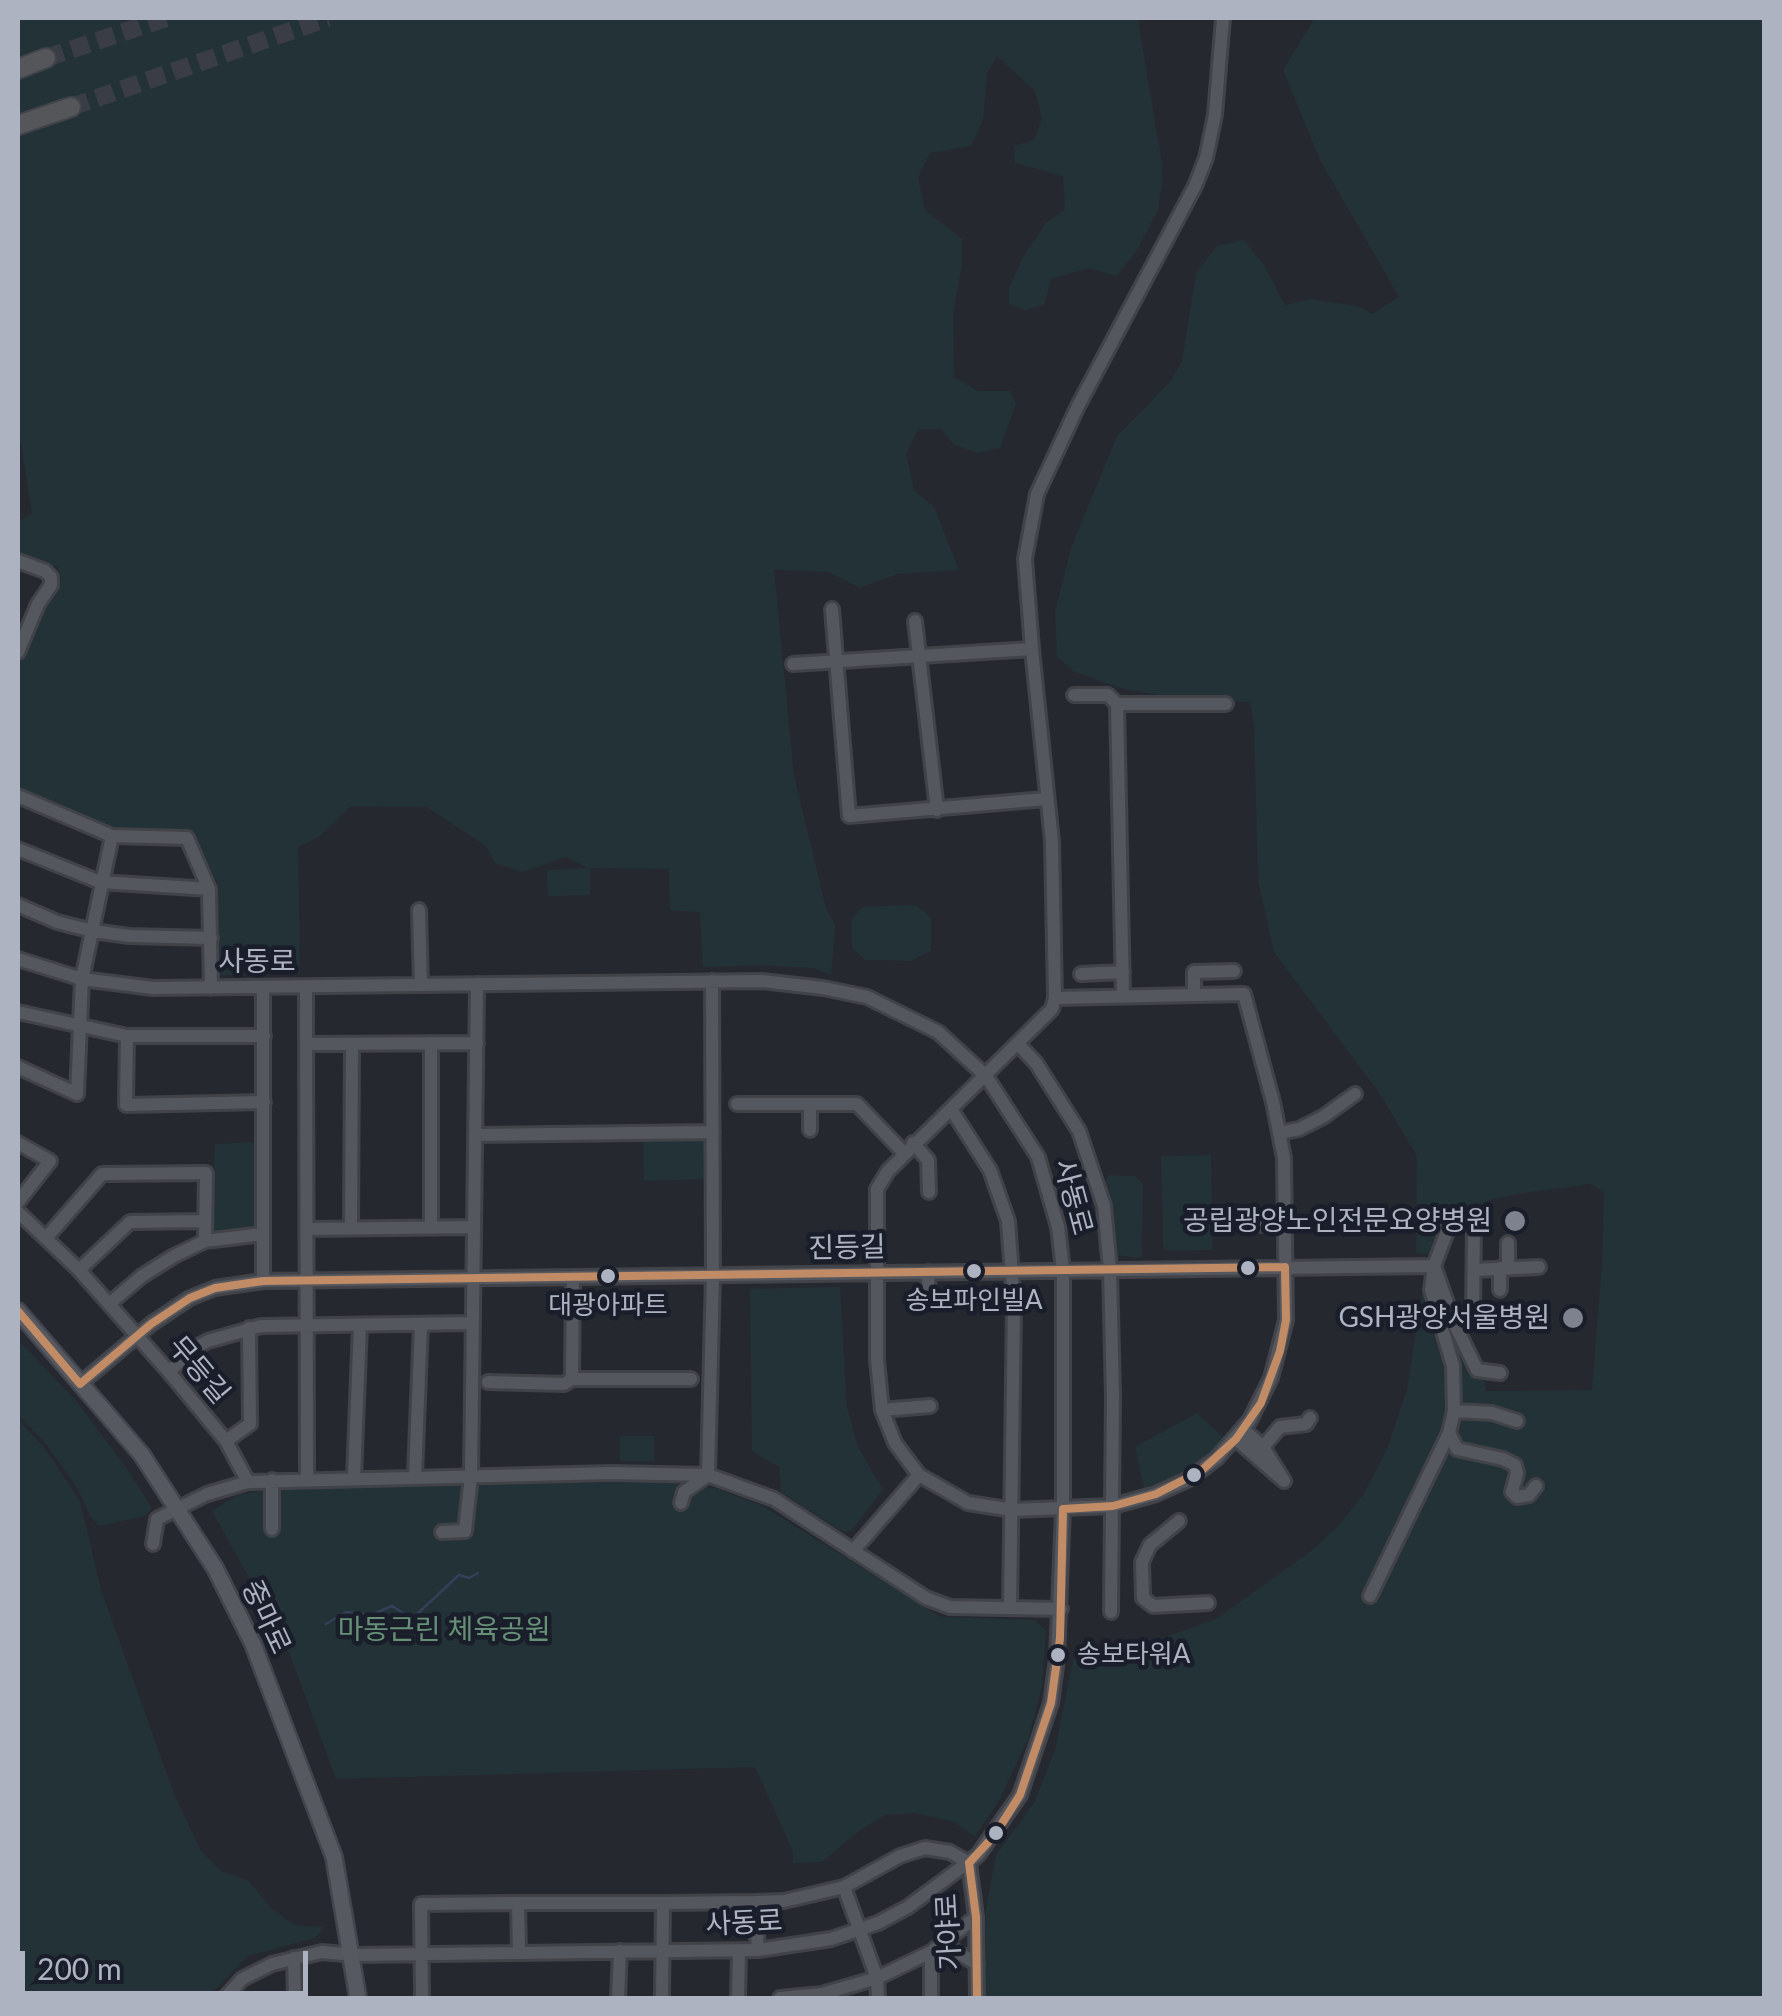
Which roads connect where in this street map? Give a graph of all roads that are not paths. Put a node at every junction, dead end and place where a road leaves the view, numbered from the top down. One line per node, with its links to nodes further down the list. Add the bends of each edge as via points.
1 (1223, 18): 9 (street, via 1206,158 1036,494 1026,559)
2 (46, 58): 3 (highway)
3 (18, 69)
4 (71, 107): 5 (highway)
5 (18, 126)
6 (21, 563): 10 (street, via 45,571 51,584)
7 (832, 609): 12 (street)
8 (915, 621): 11 (street)
9 (1032, 649): 11 (street); 18 (street)
10 (18, 652)
11 (919, 656): 12 (street); 19 (street)
12 (836, 661): 13 (street); 19 (street, via 849,816)
13 (793, 664)
14 (1074, 695): 15 (street, via 1108,695)
15 (1117, 704): 16 (street); 30 (street)
16 (1226, 704)
17 (18, 796): 20 (street)
18 (1046, 799): 19 (street); 41 (street)
19 (937, 810)
20 (112, 836): 22 (street); 23 (street, via 187,838)
21 (18, 849): 22 (street)
22 (100, 882): 23 (street); 26 (street)
23 (209, 888): 27 (street)
24 (18, 905): 26 (street)
25 (419, 910): 35 (street)
26 (93, 931): 27 (street); 32 (street)
27 (211, 938): 38 (street)
28 (18, 960): 32 (street, 사동로)
29 (1234, 971): 39 (street, via 1194,972)
30 (1124, 972): 31 (street); 40 (street)
31 (1080, 974)
32 (82, 980): 38 (street, 사동로); 43 (street)
33 (712, 981): 34 (street, 사동로); 52 (street, 사동로, via 795,984 867,997 938,1032); 59 (street)
34 (477, 984): 35 (street, 사동로); 46 (street)
35 (421, 985): 37 (street, 사동로)
36 (264, 987): 37 (street, 사동로); 38 (street, 사동로); 45 (street)
37 (306, 987): 48 (street)
38 (211, 988)
39 (1194, 995): 40 (street); 60 (street, via 1244,994)
40 (1124, 996): 41 (street)
41 (1055, 998): 50 (street)
42 (18, 1012): 43 (street)
43 (80, 1028): 44 (street); 51 (street, via 77,1094)
44 (127, 1036): 45 (street); 54 (street, via 126,1104)
45 (264, 1036): 54 (street)
46 (476, 1042): 47 (street); 61 (street)
47 (430, 1043): 49 (street); 70 (street)
48 (307, 1044): 49 (street); 73 (street)
49 (352, 1044): 72 (street)
50 (1018, 1044): 52 (street); 84 (street, via 1079,1130 1104,1206)
51 (18, 1067)
52 (986, 1076): 57 (street); 83 (street, 사동로, via 1038,1157 1053,1201)
53 (1355, 1094): 60 (street, via 1324,1117)
54 (264, 1102): 74 (street)
55 (737, 1104): 56 (street)
56 (810, 1104): 58 (street); 63 (street, via 857,1104)
57 (951, 1109): 63 (street); 86 (street, via 990,1170 1008,1221)
58 (810, 1130)
59 (713, 1132): 61 (street); 89 (street)
60 (1279, 1133): 69 (street)
61 (476, 1135): 71 (street)
62 (18, 1143): 65 (street, via 50,1160)
63 (909, 1148): 64 (street, via 928,1160); 87 (street, via 877,1188)
64 (929, 1192)
65 (18, 1202)
66 (18, 1212): 75 (street, 무등길)
67 (206, 1221): 75 (street, via 206,1173 102,1174); 76 (street); 82 (street, via 130,1222)
68 (1262, 1225): 69 (street)
69 (1284, 1225): 79 (street)
70 (430, 1227): 71 (street); 72 (street)
71 (474, 1227): 91 (street)
72 (351, 1228): 73 (street)
73 (308, 1229): 93 (street)
74 (264, 1234): 76 (street); 92 (street)
75 (46, 1238): 82 (street, 무등길)
76 (205, 1241): 96 (street)
77 (1508, 1243): 81 (street)
78 (1434, 1266): 79 (street, 진등길); 85 (street, via 1452,1218 1464,1216 1474,1222); 99 (street); 113 (street, via 1431,1290 1454,1366)
79 (1285, 1267): 84 (street, 진등길); 117 (street, via 1280,1350 1261,1403)
80 (1539, 1267): 81 (street)
81 (1504, 1268): 85 (street); 94 (street)
82 (79, 1270): 96 (street, 무등길)
83 (1063, 1270): 84 (street, 진등길); 86 (street, 진등길); 132 (street, 사동로)
84 (1110, 1270): 130 (street)
85 (1474, 1270): 99 (street, via 1473,1315)
86 (1013, 1271): 88 (street, 진등길); 133 (street)
87 (877, 1272): 88 (street, 진등길); 89 (street, 진등길); 112 (street)
88 (928, 1272): 95 (street)
89 (713, 1275): 90 (street, 진등길); 123 (street)
90 (574, 1276): 91 (street, 진등길); 108 (street)
91 (474, 1278): 93 (street, 진등길); 98 (street)
92 (263, 1280): 93 (street, 진등길); 104 (street, 진등길, via 190,1298)
93 (308, 1280): 102 (street)
94 (1500, 1290)
95 (929, 1300)
96 (109, 1304): 104 (street, 무등길)
97 (18, 1311): 110 (main road, 중마로)
98 (473, 1323): 101 (street); 122 (street)
99 (1454, 1323): 106 (street, via 1476,1370)
100 (360, 1324): 101 (street); 102 (street); 124 (street)
101 (421, 1324): 121 (street)
102 (308, 1326): 103 (street); 125 (street)
103 (249, 1328): 105 (street, via 192,1349); 118 (street, via 250,1424)
104 (137, 1336): 105 (street, 무등길); 110 (street, 진등길)
105 (168, 1372): 118 (street, 무등길)
106 (1500, 1373)
107 (691, 1379): 108 (street)
108 (572, 1380): 109 (street)
109 (488, 1382)
110 (80, 1384): 131 (main road, 중마로)
111 (930, 1406): 112 (street)
112 (882, 1410): 120 (street, via 895,1443)
113 (1454, 1410): 115 (street); 116 (street)
114 (1310, 1418): 119 (street, via 1280,1427)
115 (1518, 1421)
116 (1449, 1432): 128 (street, via 1458,1449 1515,1465 1517,1497); 139 (street)
117 (1240, 1434): 119 (street); 119 (street, via 1284,1482); 130 (street, via 1178,1485)
118 (226, 1442): 127 (street, 무등길)
119 (1264, 1447)
120 (919, 1475): 133 (street, via 968,1503); 138 (street)
121 (414, 1476): 122 (street); 124 (street)
122 (471, 1476): 123 (street); 136 (street, via 465,1531)
123 (708, 1476): 129 (street, via 684,1492); 138 (street, via 774,1499)
124 (354, 1477): 125 (street)
125 (307, 1478): 126 (street)
126 (272, 1480): 127 (street); 135 (street)
127 (248, 1482): 131 (street)
128 (1536, 1486)
129 (681, 1504)
130 (1113, 1506): 132 (street); 143 (street)
131 (178, 1508): 137 (street, via 158,1519); 158 (main road, 중마로, via 252,1644 298,1758 334,1857)
132 (1063, 1509): 133 (street); 142 (street, 사동로)
133 (1013, 1510): 141 (street)
134 (1179, 1521): 140 (street, via 1150,1544 1142,1562 1144,1598 1153,1606)
135 (272, 1529)
136 (442, 1532)
137 (154, 1544)
138 (852, 1551): 141 (street, via 950,1607)
139 (1370, 1596)
140 (1208, 1602)
141 (1010, 1608): 142 (street)
142 (1061, 1609): 144 (street, 사동로, via 1051,1702 1035,1756 1020,1795)
143 (1112, 1612)
144 (969, 1863): 145 (street, via 925,1848); 149 (street, 가야로); 150 (street, 사동로, via 925,1897)
145 (844, 1887): 146 (street); 150 (street)
146 (755, 1902): 148 (street); 152 (street)
147 (518, 1903): 148 (street); 153 (street); 157 (street, via 421,1904)
148 (662, 1903): 156 (street)
149 (976, 1916): 151 (street); 160 (street, 가야로)
150 (858, 1930): 152 (street, 사동로); 161 (street)
151 (935, 1948): 160 (street); 161 (street); 172 (street)
152 (758, 1950): 155 (street, 사동로)
153 (519, 1951): 154 (street, 사동로); 157 (street, 사동로)
154 (620, 1951): 156 (street, 사동로); 167 (street)
155 (738, 1951): 156 (street, 사동로); 169 (street)
156 (662, 1952): 168 (street)
157 (422, 1953): 158 (street, 사동로); 166 (street)
158 (353, 1955): 159 (street, 사동로); 165 (main road, 중마로)
159 (294, 1958): 163 (street, 사동로, via 242,1979); 164 (street)
160 (977, 1964): 173 (street, 가야로)
161 (876, 1978): 162 (street); 171 (street)
162 (822, 1996): 170 (street)
163 (225, 1998)
164 (294, 1998)
165 (358, 1998)
166 (422, 1998)
167 (618, 1998)
168 (662, 1998)
169 (738, 1998)
170 (780, 1998)
171 (878, 1998)
172 (931, 1998)
173 (977, 1998)

